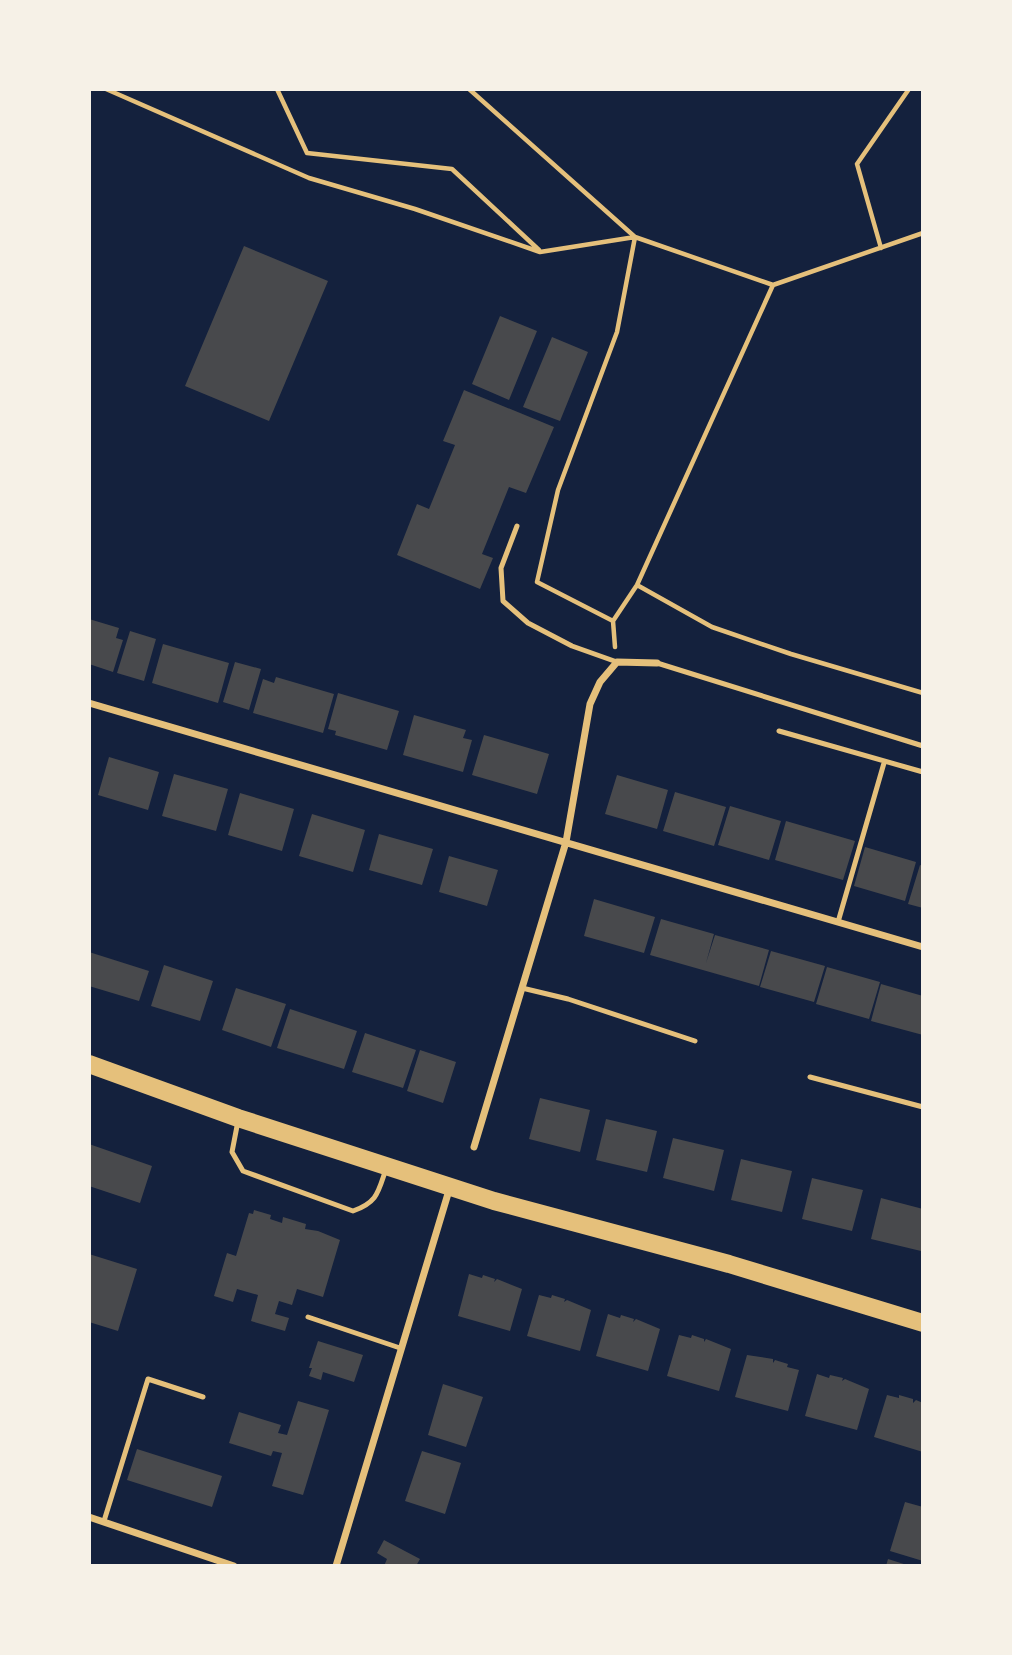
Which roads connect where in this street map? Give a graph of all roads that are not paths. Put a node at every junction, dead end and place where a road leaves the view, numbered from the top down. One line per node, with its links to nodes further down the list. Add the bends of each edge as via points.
1 (517, 526): 2 (lane, via 501,568 503,601 528,623)
2 (617, 662): 3 (street); 9 (street, via 590,704)
3 (657, 663): 6 (lane)
4 (89, 703): 9 (street)
5 (779, 731): 7 (lane)
6 (923, 746)
7 (884, 763): 8 (lane); 10 (lane)
8 (923, 772)
9 (566, 842): 10 (street); 12 (street)
10 (838, 922): 11 (street)
11 (923, 947)
12 (522, 988): 13 (lane); 18 (street)
13 (695, 1041)
14 (89, 1064): 17 (main road)
15 (810, 1077): 16 (lane)
16 (923, 1107)
17 (238, 1118): 19 (main road); 19 (lane, via 232,1152 243,1171 353,1211 375,1199)
18 (474, 1147)
19 (387, 1166): 20 (main road)
20 (450, 1187): 22 (main road); 23 (street)
21 (308, 1317): 23 (lane)
22 (923, 1323)
23 (400, 1348): 28 (street)
24 (203, 1397): 26 (lane, via 148,1379)
25 (89, 1517): 26 (street)
26 (104, 1521): 27 (street)
27 (234, 1566)
28 (336, 1566)

